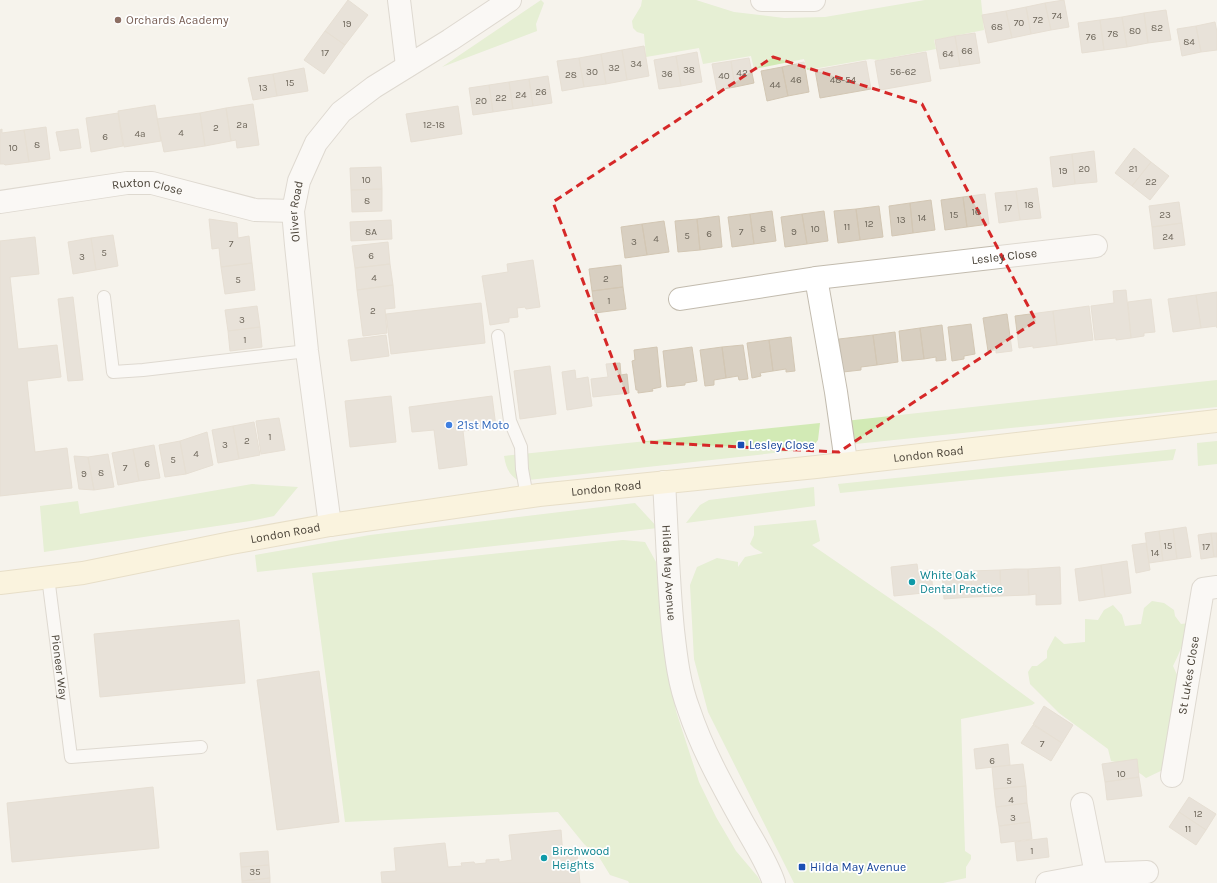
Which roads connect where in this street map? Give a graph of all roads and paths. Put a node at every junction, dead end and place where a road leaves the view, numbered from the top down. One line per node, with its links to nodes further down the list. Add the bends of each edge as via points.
1 (399, 0): 5 (street)
2 (510, 0): 5 (street, Oliver Road)
3 (762, 0): 4 (street)
4 (814, 0)
5 (407, 66): 7 (street, Oliver Road, via 341,112 316,143 299,181)
6 (0, 202): 7 (street, Ruxton Close, via 127,183 152,183 255,210)
7 (293, 211): 13 (street, Oliver Road)
8 (1096, 246): 9 (street, Lesley Close)
9 (816, 278): 11 (street, Lesley Close); 15 (street)
10 (104, 297): 13 (lane, via 113,372)
11 (680, 299)
12 (498, 336): 17 (lane, via 510,421 521,447)
13 (307, 351): 18 (street, Oliver Road)
14 (1217, 421): 15 (main road, London Road)
15 (846, 462): 16 (main road, London Road)
16 (664, 482): 17 (main road, London Road); 27 (street, Hilda May Avenue, via 669,590 677,668 688,709 722,785)
17 (527, 497): 18 (main road, London Road)
18 (330, 525): 19 (main road, London Road, via 84,573)
19 (48, 577): 20 (main road, London Road); 22 (lane, Pioneer Way, via 70,757)
20 (0, 583)
21 (1217, 586): 23 (street, St Lukes Close, via 1203,589)
22 (201, 747)
23 (1172, 776)
24 (1082, 804): 26 (street)
25 (1147, 872): 26 (street)
26 (1096, 874): 28 (street)
27 (774, 883)
28 (1047, 883)

